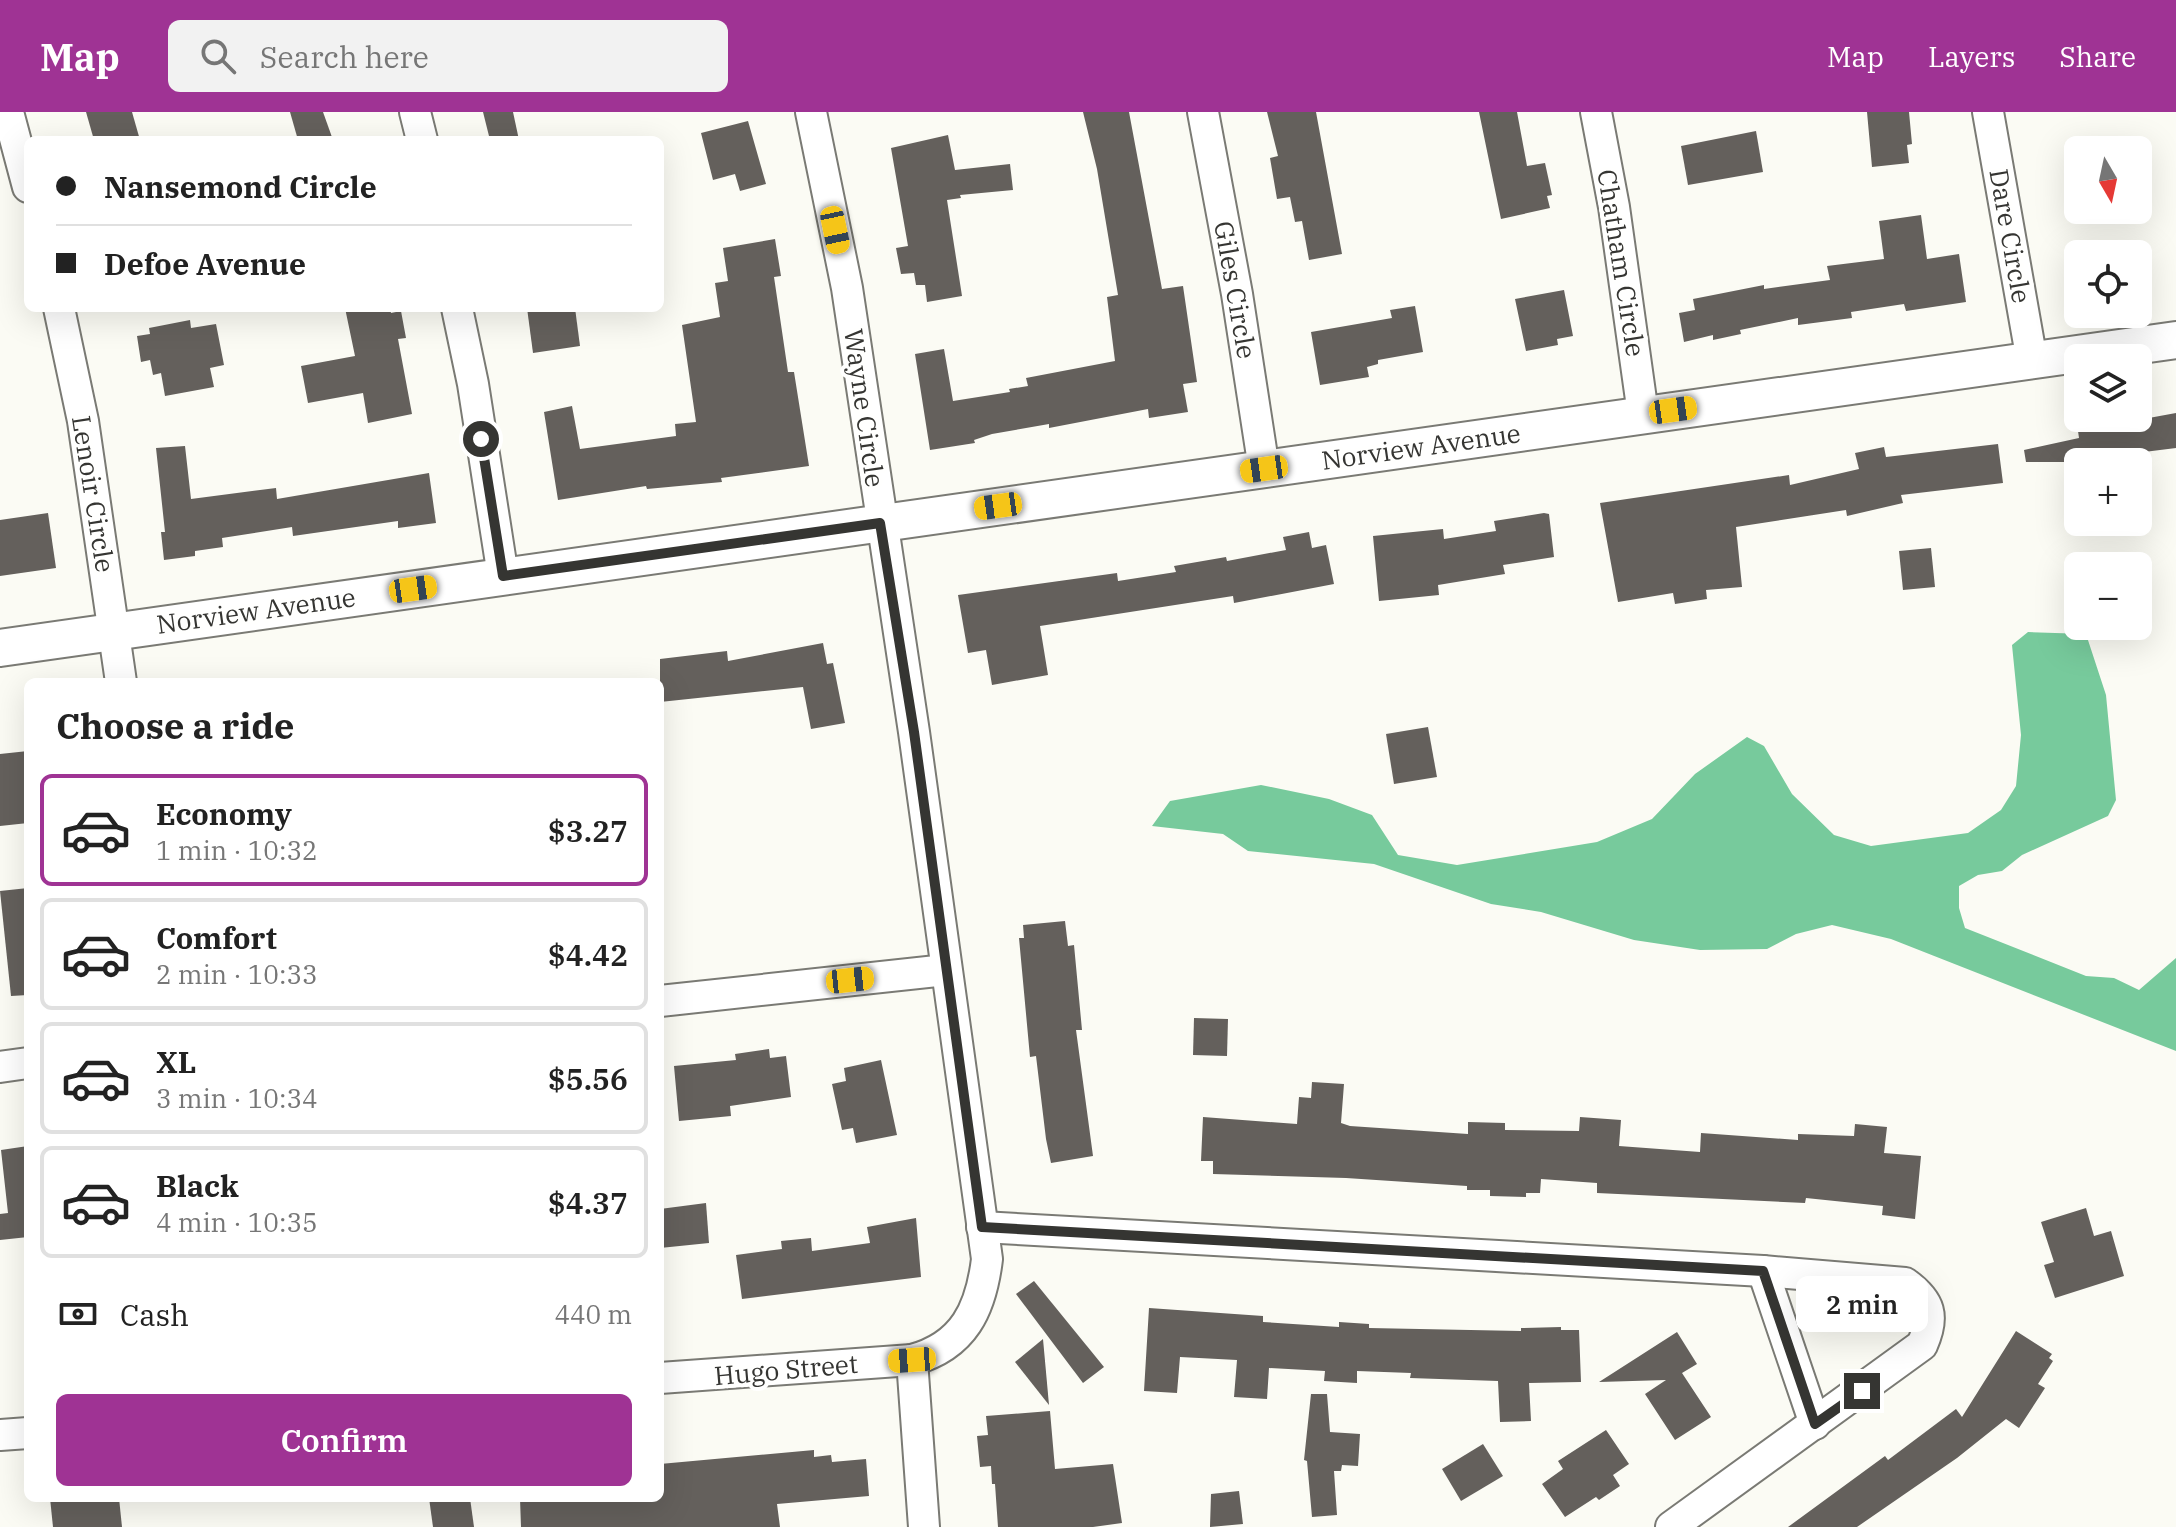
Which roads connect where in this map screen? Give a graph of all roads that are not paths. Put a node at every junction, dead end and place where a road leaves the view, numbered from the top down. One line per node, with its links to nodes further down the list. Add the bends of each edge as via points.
1 (8, 112): 8 (street)
2 (415, 112): 7 (street)
3 (811, 112): 15 (street, Wayne Circle, via 847,288)
4 (1203, 112): 14 (street, Giles Circle)
5 (1596, 112): 13 (street, Chatham Circle)
6 (1988, 112): 12 (street, Dare Circle)
7 (421, 136)
8 (24, 172)
9 (60, 312): 17 (street, Lenoir Circle, via 83,421)
10 (458, 312): 16 (street)
11 (2176, 340): 12 (street, Norview Avenue)
12 (2032, 361): 13 (street, Norview Avenue)
13 (1643, 414): 14 (street, Norview Avenue)
14 (1264, 469): 15 (street, Norview Avenue)
15 (880, 523): 16 (street, Norview Avenue); 20 (street, Wayne Circle)
16 (503, 576): 17 (street, Norview Avenue)
17 (115, 631): 18 (street, Norview Avenue); 19 (street, Lenoir Circle)
18 (0, 648)
19 (121, 678)
20 (946, 970): 21 (street); 24 (street, Wayne Circle)
21 (664, 1001)
22 (24, 1064): 23 (street)
23 (0, 1067)
24 (982, 1227): 25 (street); 26 (street, Wayne Circle, via 987,1259 977,1305 951,1343)
25 (1763, 1271): 28 (street); 28 (street, via 1905,1283 1921,1294 1929,1311 1930,1329 1922,1345)
26 (912, 1360): 27 (street, Hugo Street); 31 (street)
27 (664, 1378)
28 (1815, 1424): 32 (street)
29 (24, 1433): 30 (street)
30 (0, 1435)
31 (924, 1527)
32 (1671, 1527)

